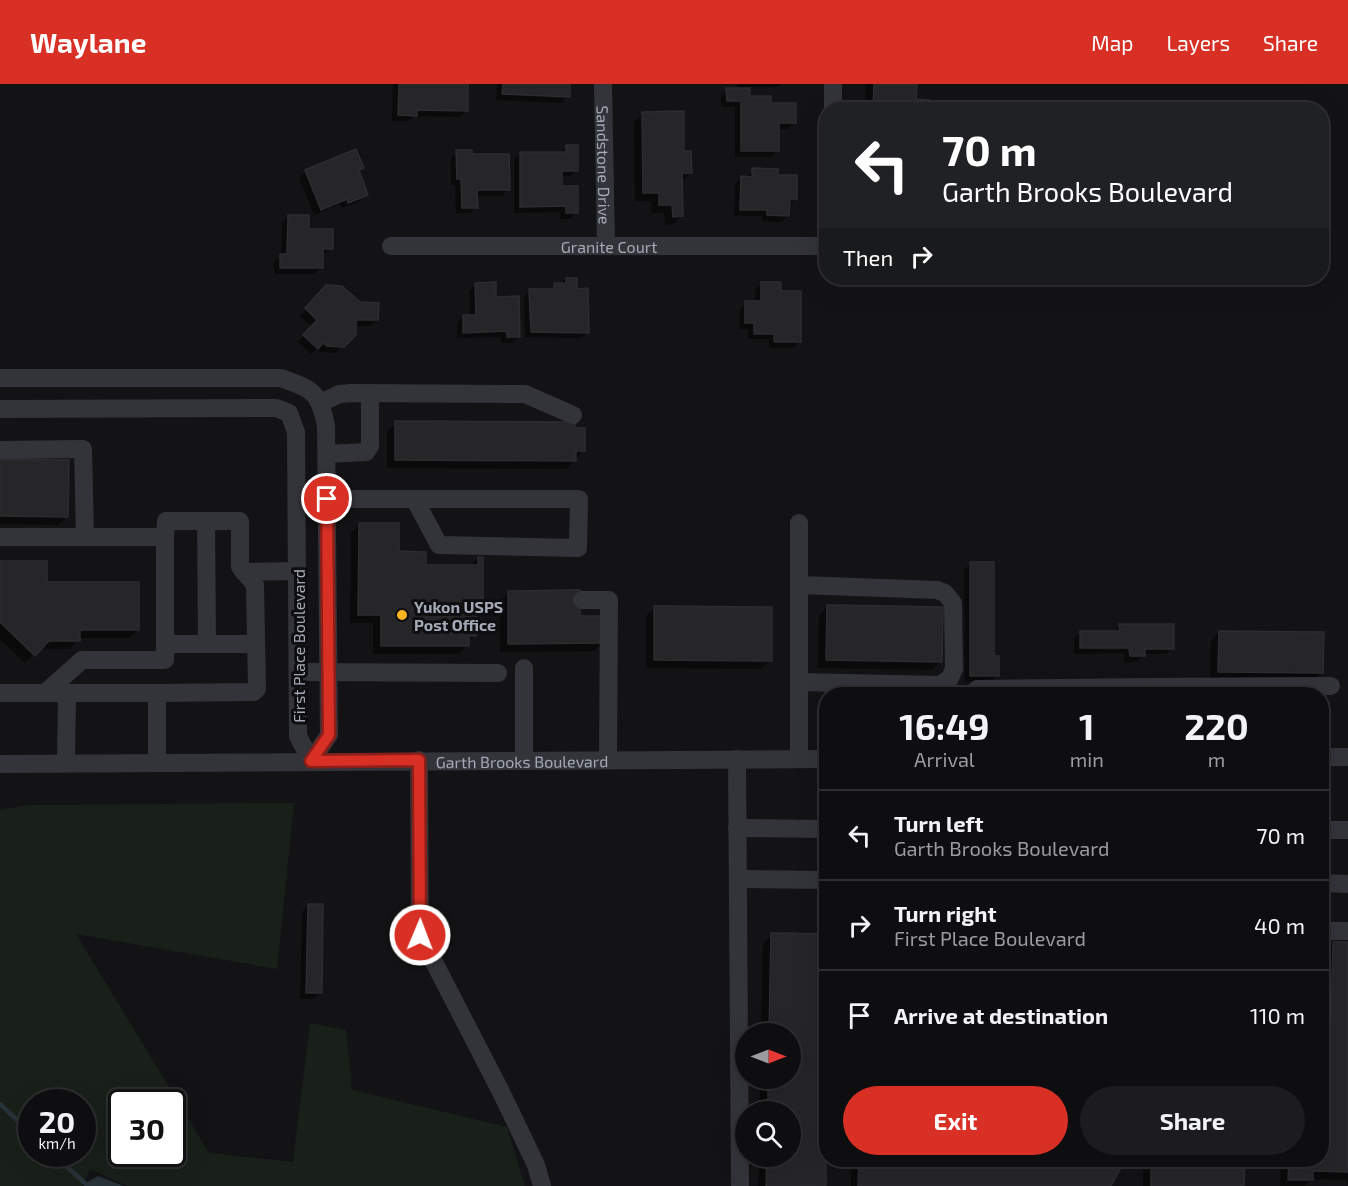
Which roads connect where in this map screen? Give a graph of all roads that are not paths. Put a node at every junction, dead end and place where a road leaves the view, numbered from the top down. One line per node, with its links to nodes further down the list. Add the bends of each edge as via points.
1 (603, 84): 5 (street, Sandstone Drive)
2 (833, 84): 3 (street)
3 (833, 102)
4 (391, 246): 5 (street, Granite Court)
5 (606, 246): 6 (street, Granite Court)
6 (819, 246)
7 (0, 378): 8 (street)
8 (57, 378): 10 (street, via 282,378 312,390); 12 (street)
9 (370, 393): 10 (street, via 339,394); 13 (street, via 525,394); 15 (street, via 370,446 366,452)
10 (321, 403): 15 (street, First Place Boulevard)
11 (0, 409): 12 (street, First Place Boulevard)
12 (57, 409): 16 (street, First Place Boulevard, via 276,408 289,413 297,432)
13 (573, 415)
14 (0, 450): 22 (street, via 84,450)
15 (327, 454): 17 (street, First Place Boulevard)
16 (297, 499): 17 (street); 24 (street, First Place Boulevard)
17 (327, 499): 18 (street); 33 (street, First Place Boulevard)
18 (415, 500): 18 (street, via 579,499 578,548 438,545)
19 (206, 520): 23 (street, via 166,520); 25 (street, via 240,521 240,567); 29 (street)
20 (799, 523): 26 (street)
21 (0, 537): 22 (street)
22 (85, 537): 23 (street)
23 (165, 537): 28 (street)
24 (297, 571): 25 (street); 32 (street, First Place Boulevard)
25 (244, 572): 30 (street, via 255,585)
26 (799, 585): 35 (street); 35 (street, via 945,593 953,603 954,658 950,678 940,685)
27 (582, 600): 49 (street, via 609,600)
28 (166, 644): 29 (street); 39 (street, via 164,660 82,660)
29 (207, 644): 30 (street)
30 (256, 644): 41 (street, via 256,691)
31 (524, 668): 48 (street)
32 (298, 672): 33 (street); 50 (street, First Place Boulevard, via 298,736)
33 (328, 673): 34 (street); 50 (street, First Place Boulevard, via 329,735)
34 (498, 673)
35 (799, 682): 45 (street)
36 (1331, 686): 37 (street)
37 (1295, 687)
38 (0, 693): 39 (street)
39 (45, 693): 40 (street)
40 (67, 693): 41 (street); 52 (street)
41 (157, 693): 51 (street)
42 (1329, 757): 43 (street)
43 (1348, 757)
44 (736, 759): 45 (street, Garth Brooks Boulevard); 49 (street, Garth Brooks Boulevard); 54 (street)
45 (799, 759): 46 (street, Garth Brooks Boulevard)
46 (819, 759)
47 (419, 760): 48 (street, Garth Brooks Boulevard); 50 (street, Garth Brooks Boulevard); 64 (street, via 420,935 501,1092)
48 (524, 760): 49 (street, Garth Brooks Boulevard)
49 (608, 760)
50 (311, 761): 51 (street, Garth Brooks Boulevard)
51 (157, 762): 52 (street, Garth Brooks Boulevard)
52 (66, 763): 53 (street, Garth Brooks Boulevard)
53 (0, 764)
54 (737, 828): 55 (street); 58 (street)
55 (819, 829)
56 (1329, 830): 57 (street)
57 (1348, 830)
58 (738, 879): 59 (street); 65 (street)
59 (819, 880)
60 (1329, 883): 61 (street)
61 (1348, 884)
62 (1329, 931): 63 (street)
63 (1348, 931)
64 (542, 1186)
65 (740, 1186)

